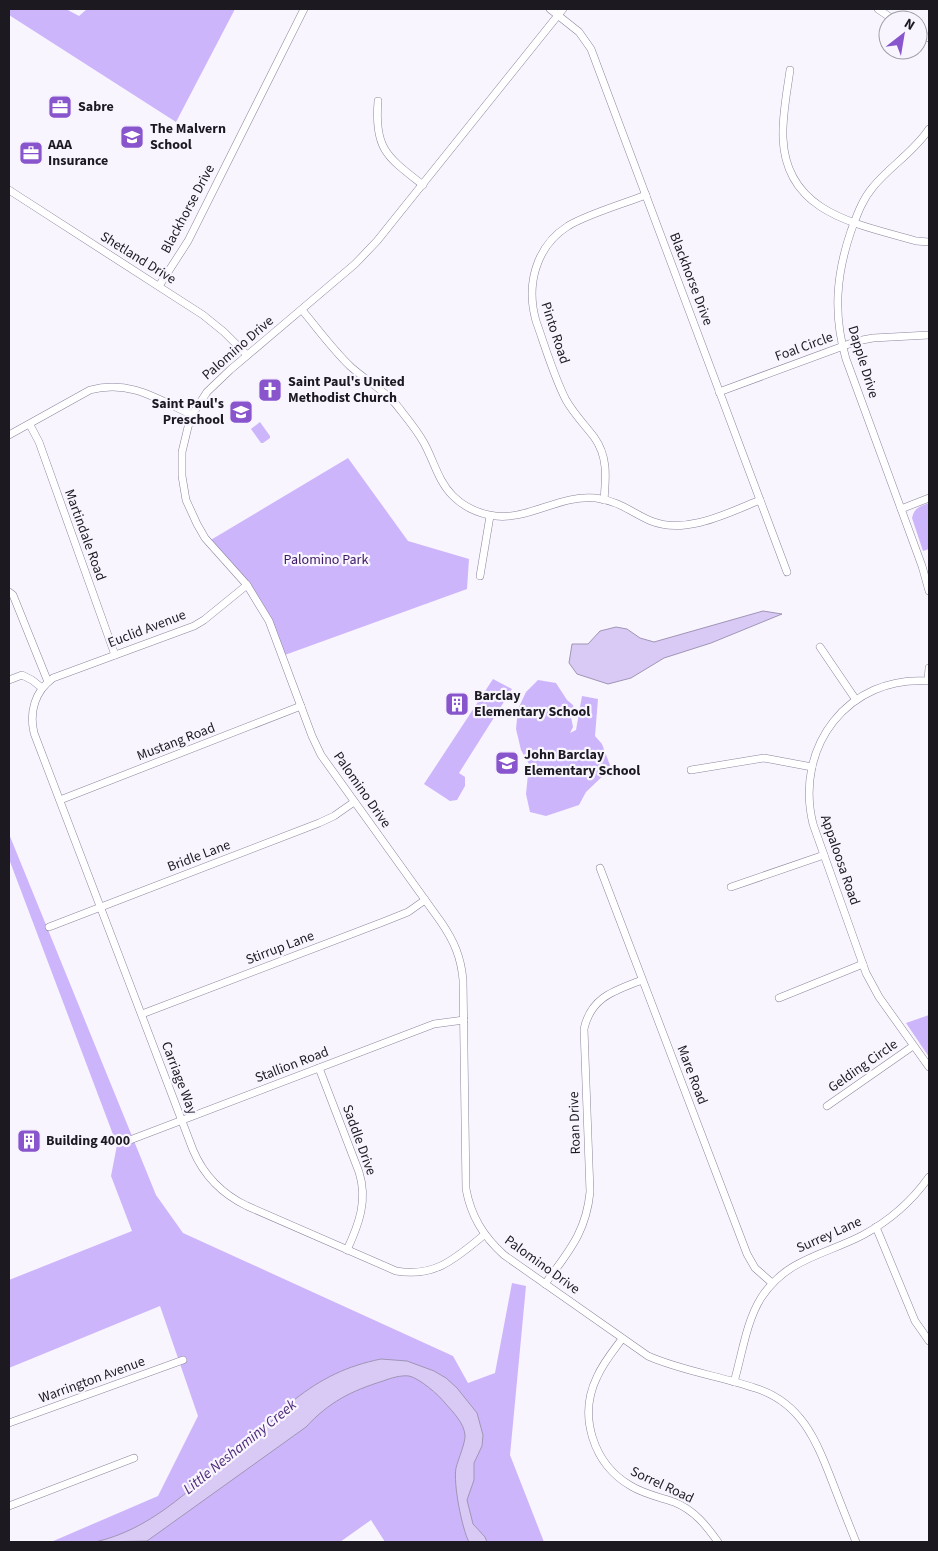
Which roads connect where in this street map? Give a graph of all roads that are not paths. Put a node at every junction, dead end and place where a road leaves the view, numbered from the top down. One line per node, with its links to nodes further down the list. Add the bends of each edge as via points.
1 (304, 9): 12 (street, Blackhorse Drive, via 188,241)
2 (550, 9): 3 (street, Blackhorse Drive)
3 (560, 12): 7 (street, Palomino Drive); 9 (street, Blackhorse Drive, via 591,49)
4 (790, 70): 10 (street, via 783,138 792,174 817,205)
5 (378, 101): 7 (street, via 377,124 384,150)
6 (929, 131): 10 (street, Dapple Drive, via 874,185)
7 (423, 184): 13 (street, Palomino Drive, via 355,264)
8 (9, 190): 12 (street, Shetland Drive)
9 (646, 195): 17 (street, Blackhorse Drive); 22 (street, Pinto Road, via 578,221 561,231 542,254 531,288 536,321 562,392 574,413 598,442 604,458)
10 (854, 222): 11 (street); 15 (street, Dapple Drive, via 838,285 837,314)
11 (929, 242)
12 (159, 286): 16 (street, Shetland Drive, via 214,323)
13 (302, 310): 16 (street, Palomino Drive); 25 (street, via 344,360 401,410 424,443 440,480 453,496)
14 (929, 335): 15 (street, Foal Circle, via 873,338)
15 (842, 346): 17 (street, Foal Circle); 24 (street, Dapple Drive)
16 (247, 355): 18 (street, Palomino Drive, via 214,384)
17 (719, 392): 23 (street, Blackhorse Drive)
18 (192, 415): 19 (street, via 146,393 114,386 90,390); 28 (street, Palomino Drive, via 182,452 186,500 205,538)
19 (30, 425): 20 (street); 32 (street, Martindale Road)
20 (9, 435)
21 (929, 498): 24 (street)
22 (604, 500): 23 (street, via 623,505 650,520 677,527 695,524); 25 (street, via 578,498 523,514)
23 (760, 500): 26 (street, Blackhorse Drive)
24 (901, 509): 29 (street, Dapple Drive)
25 (490, 516): 27 (street)
26 (787, 572)
27 (480, 576)
28 (247, 585): 32 (street, Euclid Avenue, via 194,626); 39 (street, Palomino Drive, via 269,621)
29 (929, 591)
30 (9, 592): 36 (street)
31 (820, 647): 38 (street)
32 (115, 655): 36 (street, Euclid Avenue)
33 (929, 668): 35 (street)
34 (9, 680): 37 (street, via 22,675 32,680)
35 (929, 680): 38 (street, Appaloosa Road, via 895,683)
36 (48, 682): 37 (street, Euclid Avenue)
37 (41, 691): 42 (street, Carriage Way, via 33,708 32,726)
38 (856, 700): 40 (street, Appaloosa Road, via 828,728)
39 (302, 706): 42 (street, Mustang Road); 43 (street, Palomino Drive, via 321,755)
40 (812, 766): 41 (street, via 764,758); 44 (street, Appaloosa Road, via 809,800)
41 (691, 770)
42 (60, 800): 48 (street, Carriage Way)
43 (354, 802): 47 (street, Palomino Drive); 48 (street, Bridle Lane, via 319,823)
44 (824, 855): 46 (street); 50 (street, Appaloosa Road)
45 (600, 868): 51 (street, Mare Road)
46 (731, 887)
47 (425, 900): 53 (street, Stirrup Lane, via 408,912); 54 (street, Palomino Drive, via 452,938 459,954)
48 (101, 907): 49 (street, Bridle Lane); 53 (street, Carriage Way)
49 (49, 927)
50 (863, 964): 52 (street); 55 (street, Appaloosa Road, via 873,987)
51 (642, 980): 65 (street, Mare Road, via 747,1254 755,1268); 66 (street, Roan Drive, via 602,998 585,1022 589,1206 578,1238)
52 (779, 998)
53 (142, 1014): 59 (street, Carriage Way)
54 (464, 1020): 57 (street, Stallion Road, via 434,1024); 63 (street, Palomino Drive, via 466,1189 473,1214)
55 (913, 1046): 56 (street, Appaloosa Road); 58 (street, Gelding Circle)
56 (929, 1067)
57 (319, 1068): 59 (street, Stallion Road); 64 (street, Saddle Drive, via 363,1189 360,1219)
58 (827, 1106)
59 (182, 1120): 60 (street, Stallion Road); 64 (street, Carriage Way, via 200,1163 222,1191 247,1206)
60 (130, 1140)
61 (929, 1177): 62 (street, Surrey Lane, via 903,1207)
62 (876, 1227): 65 (street, Surrey Lane, via 802,1261); 68 (street, via 912,1315)
63 (484, 1235): 64 (street, Carriage Way, via 449,1263 414,1274 396,1271); 66 (street, Palomino Drive, via 504,1255)
64 (347, 1250)
65 (772, 1283): 70 (street, Surrey Lane, via 752,1317)
66 (545, 1284): 67 (street, Palomino Drive)
67 (622, 1339): 70 (street, Palomino Drive, via 662,1363); 74 (street, Sorrel Road, via 596,1378 590,1398 588,1418 597,1449 619,1478 641,1492 674,1502 692,1512)
68 (929, 1341)
69 (183, 1360): 71 (street, Warrington Avenue)
70 (734, 1382): 75 (street, Palomino Drive, via 773,1396 802,1419 818,1445)
71 (9, 1423)
72 (134, 1458): 73 (street)
73 (9, 1506)
74 (718, 1542)
75 (856, 1542)

